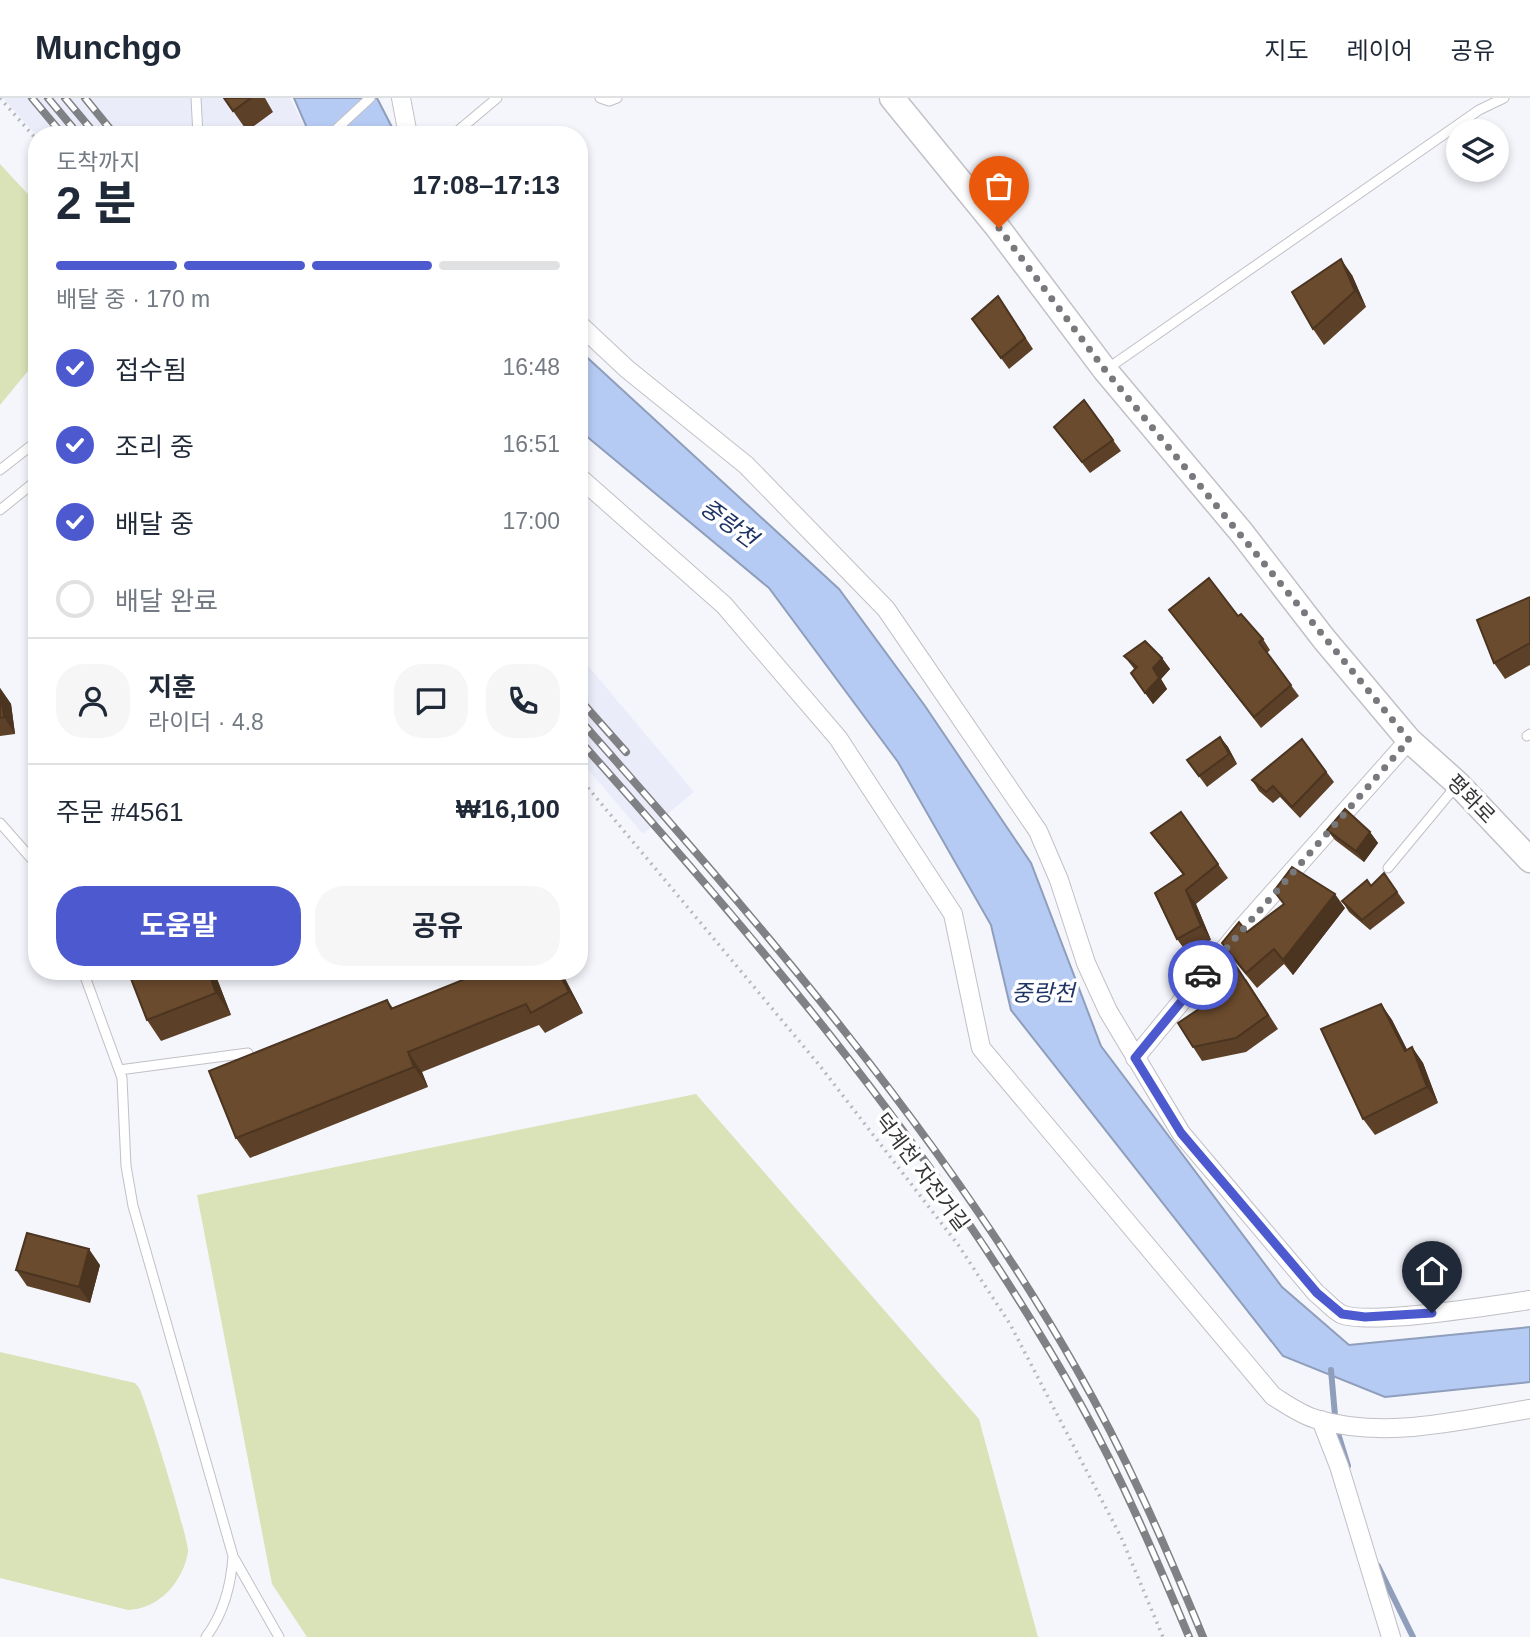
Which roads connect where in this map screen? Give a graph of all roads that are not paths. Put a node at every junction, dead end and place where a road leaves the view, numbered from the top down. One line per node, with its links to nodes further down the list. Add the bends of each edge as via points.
1 (196, 98): 9 (lane)
2 (370, 98): 10 (lane)
3 (401, 98): 11 (street)
4 (498, 98): 12 (lane)
5 (600, 98): 6 (lane)
6 (617, 98)
7 (892, 98): 14 (main road, 평화로, via 999,228)
8 (1504, 98): 14 (lane, via 1479,110)
9 (198, 126)
10 (340, 126)
11 (406, 126)
12 (464, 126)
13 (588, 333): 28 (street, via 746,466 886,609 1038,831 1086,964)
14 (1105, 370): 20 (main road, 평화로)
15 (28, 448): 16 (lane)
16 (0, 470)
17 (588, 485): 32 (street, via 724,605 838,738 953,914 981,1048 1273,1396)
18 (28, 487): 19 (lane)
19 (0, 510)
20 (1409, 740): 21 (main road, 평화로); 28 (street, via 1241,929)
21 (1458, 784): 24 (main road, 평화로); 25 (lane)
22 (0, 823): 23 (lane)
23 (28, 855)
24 (1530, 860)
25 (1388, 868)
26 (86, 980): 29 (lane)
27 (248, 1053): 29 (lane)
28 (1135, 1058): 30 (street, via 1181,1133 1317,1293 1342,1314 1365,1317 1454,1311)
29 (119, 1070): 33 (lane, via 133,1206)
30 (1530, 1300)
31 (1530, 1409): 32 (street, via 1407,1429)
32 (1326, 1422): 36 (street)
33 (233, 1556): 34 (lane, via 231,1585); 35 (lane)
34 (206, 1637)
35 (279, 1637)
36 (1391, 1637)

